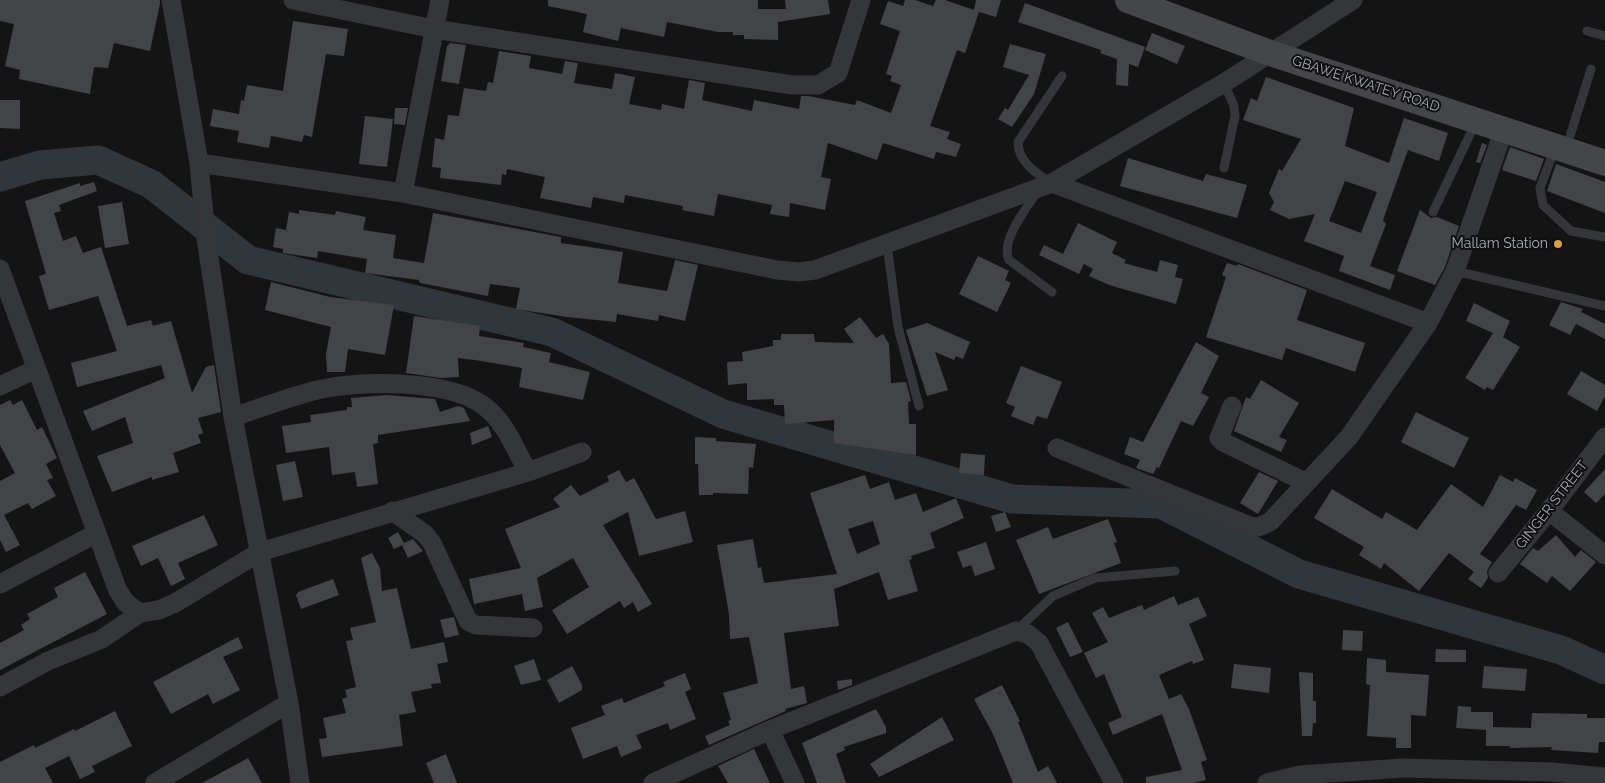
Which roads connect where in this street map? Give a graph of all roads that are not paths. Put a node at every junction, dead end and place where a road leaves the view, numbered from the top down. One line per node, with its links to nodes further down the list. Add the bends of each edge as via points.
1 (171, 0): 18 (street)
2 (294, 0): 7 (street)
3 (440, 0): 7 (street)
4 (861, 0): 7 (street, via 838,73 818,85 792,85)
5 (1128, 0): 10 (street, GBAWE KWATEY ROAD)
6 (1353, 0): 10 (street)
7 (434, 29): 21 (street)
8 (1586, 31): 9 (lane)
9 (1605, 36)
10 (1270, 53): 13 (street); 14 (street, GBAWE KWATEY ROAD)
11 (1591, 69): 16 (lane)
12 (1062, 76): 20 (lane, via 1018,142 1028,167)
13 (1224, 83): 19 (lane, via 1235,116); 20 (street)
14 (1478, 120): 15 (street, GBAWE KWATEY ROAD); 22 (lane)
15 (1504, 129): 16 (street, GBAWE KWATEY ROAD); 26 (street)
16 (1561, 147): 17 (street, GBAWE KWATEY ROAD); 23 (lane, via 1540,188 1543,205 1572,231)
17 (1605, 163)
18 (199, 164): 21 (street); 34 (street, via 206,238)
19 (1224, 168)
20 (1046, 185): 24 (street); 27 (lane, via 1008,240 1006,253 1009,260); 29 (street)
21 (403, 193): 24 (street, via 776,270 815,270)
22 (1432, 212)
23 (1605, 237)
24 (887, 244): 32 (lane, via 898,327)
25 (0, 269): 30 (street)
26 (1456, 271): 28 (lane); 29 (street)
27 (1052, 292)
28 (1605, 306)
29 (1428, 323): 39 (street, via 1349,437)
30 (36, 369): 31 (street); 42 (street)
31 (0, 386)
32 (919, 406)
33 (1232, 406): 39 (street, via 1218,438)
34 (233, 417): 38 (street, via 318,390 374,384 438,387 484,406 502,426); 43 (street)
35 (1605, 437): 41 (street, GINGER STREET)
36 (1057, 448): 39 (street, via 1250,526 1258,527 1270,522)
37 (582, 452): 38 (street)
38 (528, 472): 40 (street)
39 (1305, 482)
40 (392, 511): 43 (street); 49 (street, via 425,534 432,543 468,620 476,625)
41 (1549, 511): 44 (street); 46 (street, GINGER STREET)
42 (97, 533): 47 (street); 48 (street, via 118,591 126,603)
43 (260, 552): 48 (street, via 159,610); 52 (street)
44 (1605, 555)
45 (1174, 571): 50 (lane, via 1095,578 1053,596)
46 (1498, 573)
47 (0, 584)
48 (140, 613): 51 (street, via 102,639 48,661)
49 (533, 628)
50 (1016, 631): 53 (street); 60 (street, via 1028,634 1039,643)
51 (0, 687)
52 (290, 703): 56 (street); 57 (street)
53 (770, 730): 58 (street); 59 (street)
54 (1403, 776): 55 (street, via 1552,772); 61 (street, via 1300,775)
55 (1602, 779)
56 (155, 783)
57 (300, 783)
58 (653, 783)
59 (795, 783)
60 (1114, 783)
61 (1267, 783)

